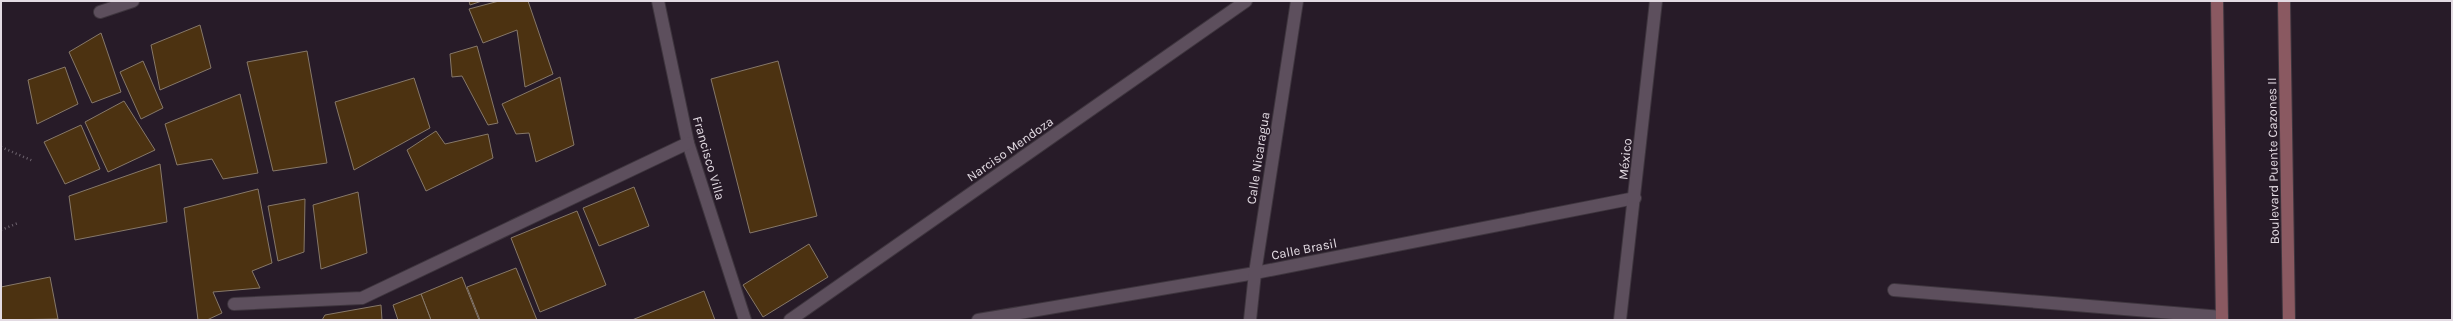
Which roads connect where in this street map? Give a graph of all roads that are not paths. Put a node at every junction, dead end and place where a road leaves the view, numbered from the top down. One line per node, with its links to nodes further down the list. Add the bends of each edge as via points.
1 (133, 1): 8 (street)
2 (658, 1): 9 (street, Francisco Villa)
3 (1246, 1): 16 (street, Narciso Mendoza)
4 (1297, 1): 11 (street, Calle Nicaragua)
5 (1656, 1): 10 (street, México)
6 (2217, 1): 14 (main road)
7 (2284, 1): 20 (main road, Boulevard Puente Cazones II)
8 (100, 12)
9 (688, 143): 13 (street, via 362,298); 15 (street, Francisco Villa)
10 (1635, 198): 11 (street, Calle Brasil); 19 (street, México)
11 (1255, 273): 17 (street, Calle Brasil); 18 (street, Calle Nicaragua)
12 (1894, 290): 14 (street)
13 (234, 304)
14 (2222, 319)
15 (745, 320)
16 (790, 320)
17 (978, 320)
18 (1250, 320)
19 (1620, 320)
20 (2289, 320)

